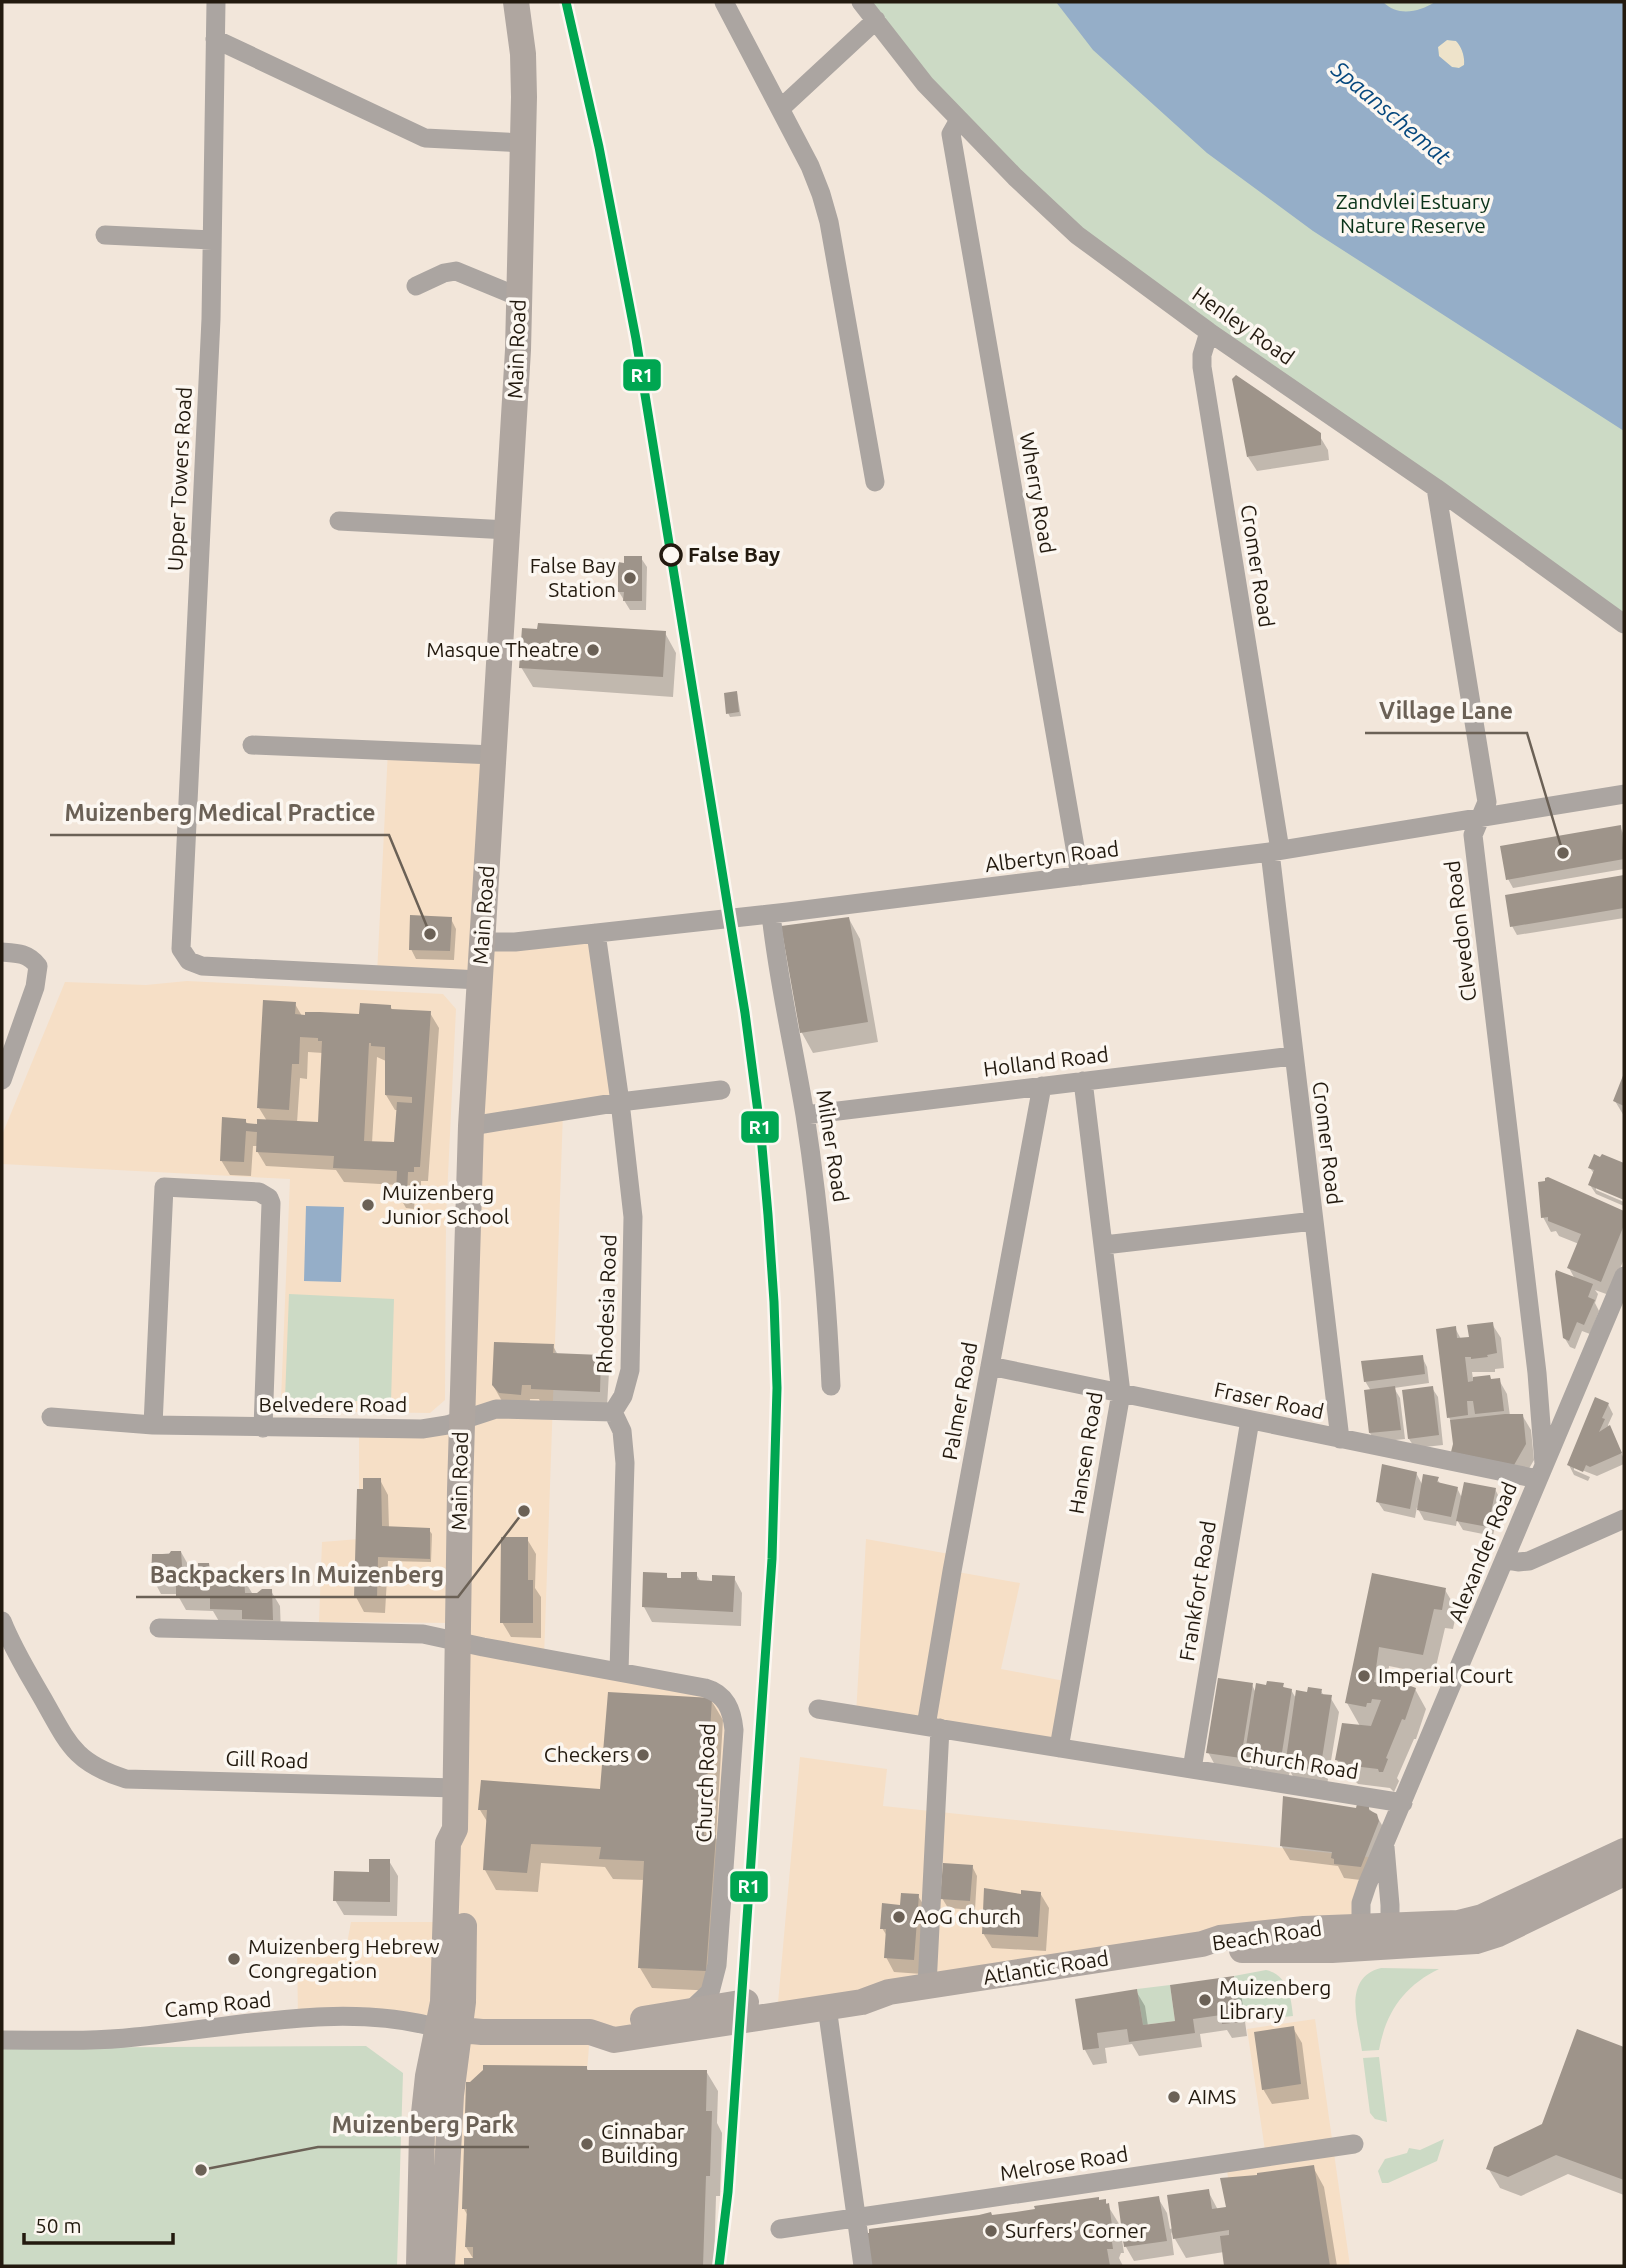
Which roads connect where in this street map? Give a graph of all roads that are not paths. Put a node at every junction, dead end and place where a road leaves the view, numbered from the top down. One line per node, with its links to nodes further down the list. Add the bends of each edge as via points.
1 (216, 2): 6 (street, Upper Towers Road)
2 (516, 2): 9 (main road, Main Road, via 523,54)
3 (724, 2): 7 (street)
4 (861, 2): 5 (street, Henley Road)
5 (876, 20): 7 (street); 8 (street, Henley Road)
6 (215, 39): 9 (street, via 425,138); 11 (street, Upper Towers Road)
7 (780, 109): 15 (street, via 810,166 829,222)
8 (959, 120): 14 (street, Henley Road, via 1077,235); 25 (street, Wherry Road, via 951,134)
9 (524, 144): 13 (main road, Main Road)
10 (105, 235): 11 (street)
11 (212, 240): 30 (street, Upper Towers Road, via 180,943 186,958 202,967)
12 (416, 286): 13 (street, via 456,271)
13 (519, 297): 18 (main road, Main Road)
14 (1209, 332): 16 (street, Henley Road); 24 (street, Cromer Road, via 1202,367)
15 (875, 481)
16 (1436, 488): 19 (street, Henley Road); 23 (street, Clevedon Road, via 1487,802)
17 (339, 521): 18 (street)
18 (508, 530): 21 (main road, Main Road)
19 (1624, 624)
20 (252, 745): 21 (street)
21 (494, 755): 28 (main road, Main Road)
22 (1624, 794): 23 (street, Albertyn Road)
23 (1481, 818): 24 (street, Albertyn Road); 43 (street, Clevedon Road, via 1473,835)
24 (1275, 851): 25 (street, Albertyn Road); 31 (street, Cromer Road)
25 (1080, 876): 26 (street, Albertyn Road)
26 (771, 914): 27 (street, Albertyn Road); 37 (street, Milner Road)
27 (596, 933): 28 (street, Albertyn Road); 36 (street, Rhodesia Road)
28 (483, 942): 30 (main road, Main Road)
29 (2, 952): 32 (street, via 25,954 38,966)
30 (480, 980): 38 (main road, Main Road)
31 (1293, 1056): 33 (street, Holland Road); 39 (street, Cromer Road)
32 (2, 1080)
33 (1083, 1081): 34 (street, Holland Road); 40 (street, Hansen Road)
34 (1042, 1086): 37 (street, Holland Road); 42 (street, Palmer Road)
35 (721, 1090): 36 (street)
36 (621, 1102): 38 (street); 48 (street, Rhodesia Road, via 633,1217 630,1370)
37 (805, 1115): 44 (street, Milner Road, via 822,1233)
38 (471, 1126): 50 (main road, Main Road)
39 (1314, 1221): 40 (street); 55 (street, Cromer Road)
40 (1104, 1245): 45 (street, Hansen Road)
41 (1624, 1276): 47 (street, Alexander Road)
42 (990, 1366): 45 (street, Fraser Road); 64 (street, Palmer Road)
43 (1536, 1373): 46 (street, Clevedon Road); 56 (street, Clevedon Road)
44 (831, 1386)
45 (1121, 1393): 51 (street, Fraser Road); 65 (street, Hansen Road)
46 (1546, 1394): 47 (street); 54 (street, Clevedon Road)
47 (1572, 1399): 54 (street, Alexander Road)
48 (613, 1412): 50 (street, Belvedere Road, via 508,1408); 62 (street, via 622,1430 625,1463)
49 (51, 1417): 52 (street, Belvedere Road)
50 (461, 1419): 53 (street, Belvedere Road, via 422,1429); 61 (main road, Main Road)
51 (1250, 1420): 55 (street, Fraser Road); 66 (street, Frankfort Road)
52 (153, 1425): 53 (street, Belvedere Road); 53 (street, via 164,1187 259,1192 271,1203)
53 (263, 1428)
54 (1558, 1431): 56 (street, Alexander Road)
55 (1340, 1440): 56 (street, Fraser Road)
56 (1541, 1471): 58 (street, Alexander Road)
57 (1624, 1520): 58 (street, via 1529,1560)
58 (1506, 1560): 68 (street, Alexander Road)
59 (2, 1621): 67 (street, Gill Road, via 60,1733 82,1758 111,1775)
60 (159, 1628): 61 (street, Church Road, via 423,1633)
61 (458, 1642): 62 (street, Church Road); 67 (main road, Main Road)
62 (619, 1672): 78 (street, Church Road, via 711,1690 723,1698 733,1720 717,1965 710,1992)
63 (818, 1709): 64 (street, Church Road)
64 (933, 1727): 65 (street, Church Road); 75 (street, Palmer Road)
65 (1059, 1748): 66 (street, Church Road)
66 (1192, 1769): 68 (street, Church Road)
67 (456, 1788): 79 (main road, Main Road, via 455,1829 463,1842 463,2002)
68 (1403, 1803): 69 (street, Alexander Road)
69 (1385, 1846): 72 (street, Alexander Road); 73 (street, Alexander Road, via 1361,1903)
70 (1624, 1852): 72 (main road, Beach Road, via 1471,1921)
71 (1624, 1873): 72 (main road, Beach Road, via 1476,1941 1461,1944)
72 (1390, 1936): 73 (main road, Beach Road)
73 (1361, 1938): 74 (main road, Beach Road, via 1304,1929)
74 (1202, 1944): 75 (main road, Atlantic Road)
75 (927, 1986): 76 (main road, Atlantic Road)
76 (889, 1992): 77 (main road, Atlantic Road); 78 (main road, Atlantic Road, via 855,1988)
77 (827, 2007): 80 (main road, Atlantic Road, via 626,2038); 83 (street)
78 (692, 2009): 80 (main road, Atlantic Road, via 614,2023)
79 (449, 2029): 80 (main road, Atlantic Road); 81 (street, Camp Road, via 361,2016 132,2038); 85 (main road, Main Road, via 428,2076); 86 (main road, Main Road, via 451,2095)
80 (590, 2032)
81 (2, 2040)
82 (1354, 2144): 83 (street, Melrose Road)
83 (857, 2218): 84 (street, Melrose Road); 87 (street)
84 (780, 2229)
85 (419, 2266)
86 (442, 2266)
87 (863, 2266)

